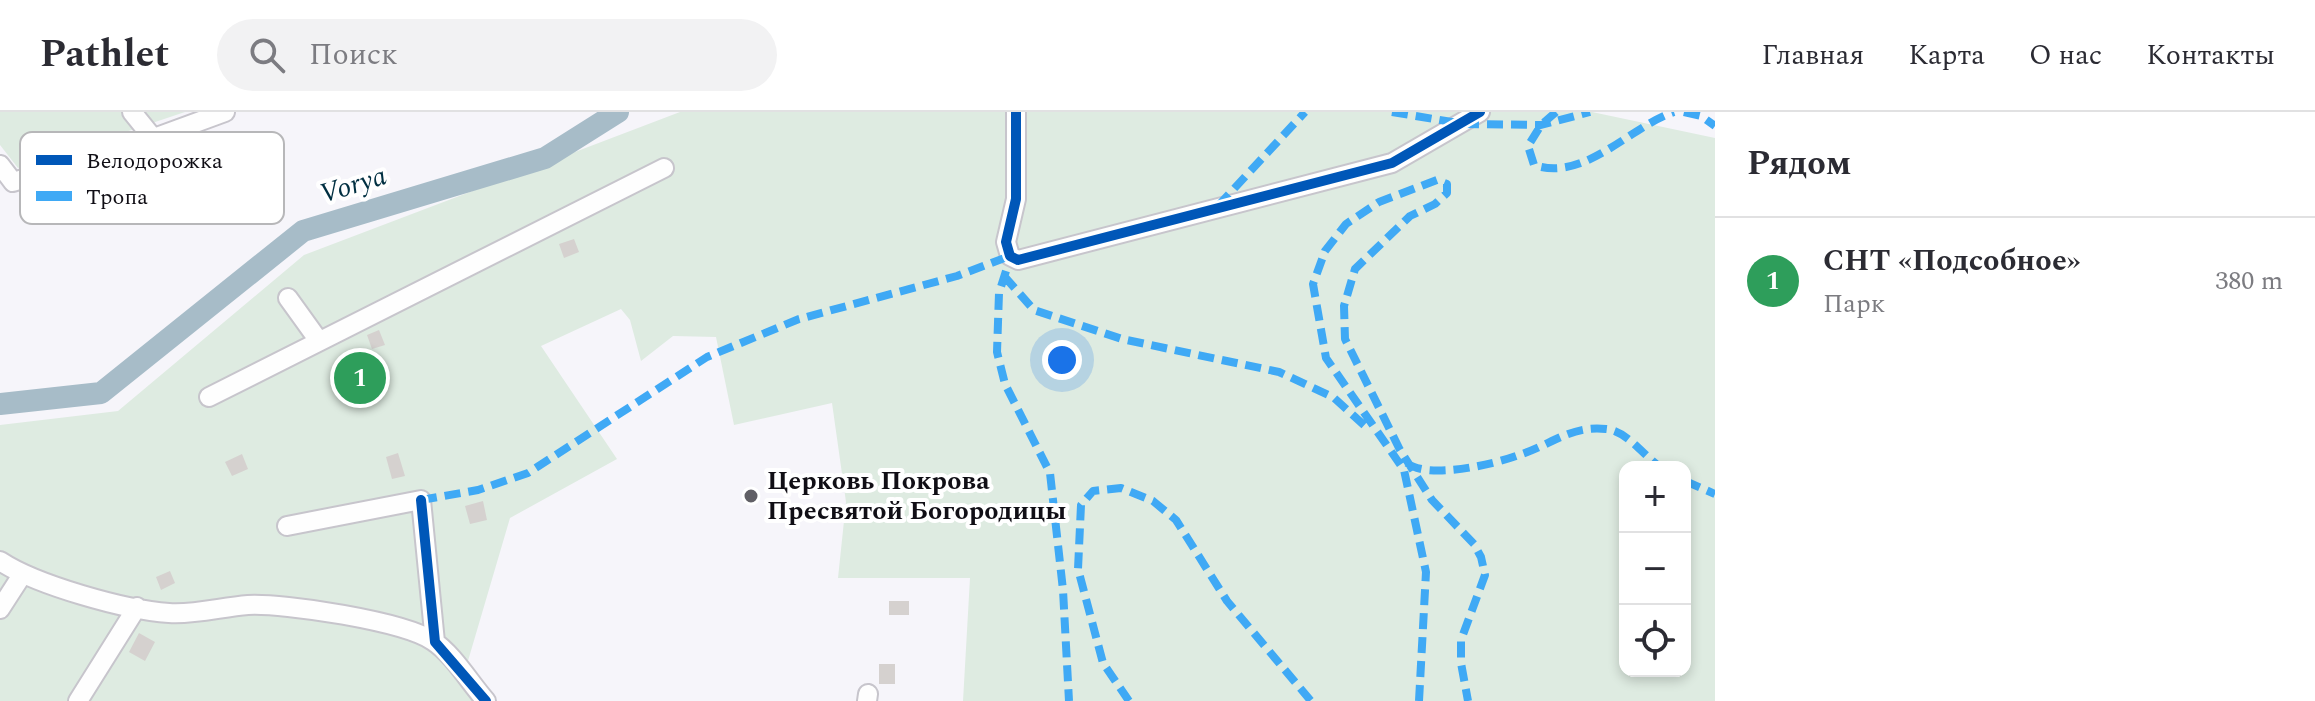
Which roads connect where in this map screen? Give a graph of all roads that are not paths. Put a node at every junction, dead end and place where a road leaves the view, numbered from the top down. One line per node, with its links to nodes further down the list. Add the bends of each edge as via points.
1 (132, 112): 5 (street)
2 (225, 112): 6 (street)
3 (1016, 112): 4 (street, via 1016,199 1006,242 1010,256 1018,260 1392,163)
4 (1480, 112)
5 (148, 132)
6 (170, 132)
7 (0, 165): 9 (street, via 13,182)
8 (664, 168): 11 (street)
9 (20, 180)
10 (288, 298): 11 (street)
11 (319, 341): 12 (street)
12 (209, 397)
13 (287, 526): 18 (street, via 421,500)
14 (0, 561): 15 (street)
15 (22, 575): 16 (street); 17 (street)
16 (137, 607): 18 (street, via 172,613 252,605 356,617); 19 (street)
17 (0, 609)
18 (435, 642): 20 (street)
19 (78, 701)
20 (486, 701)

